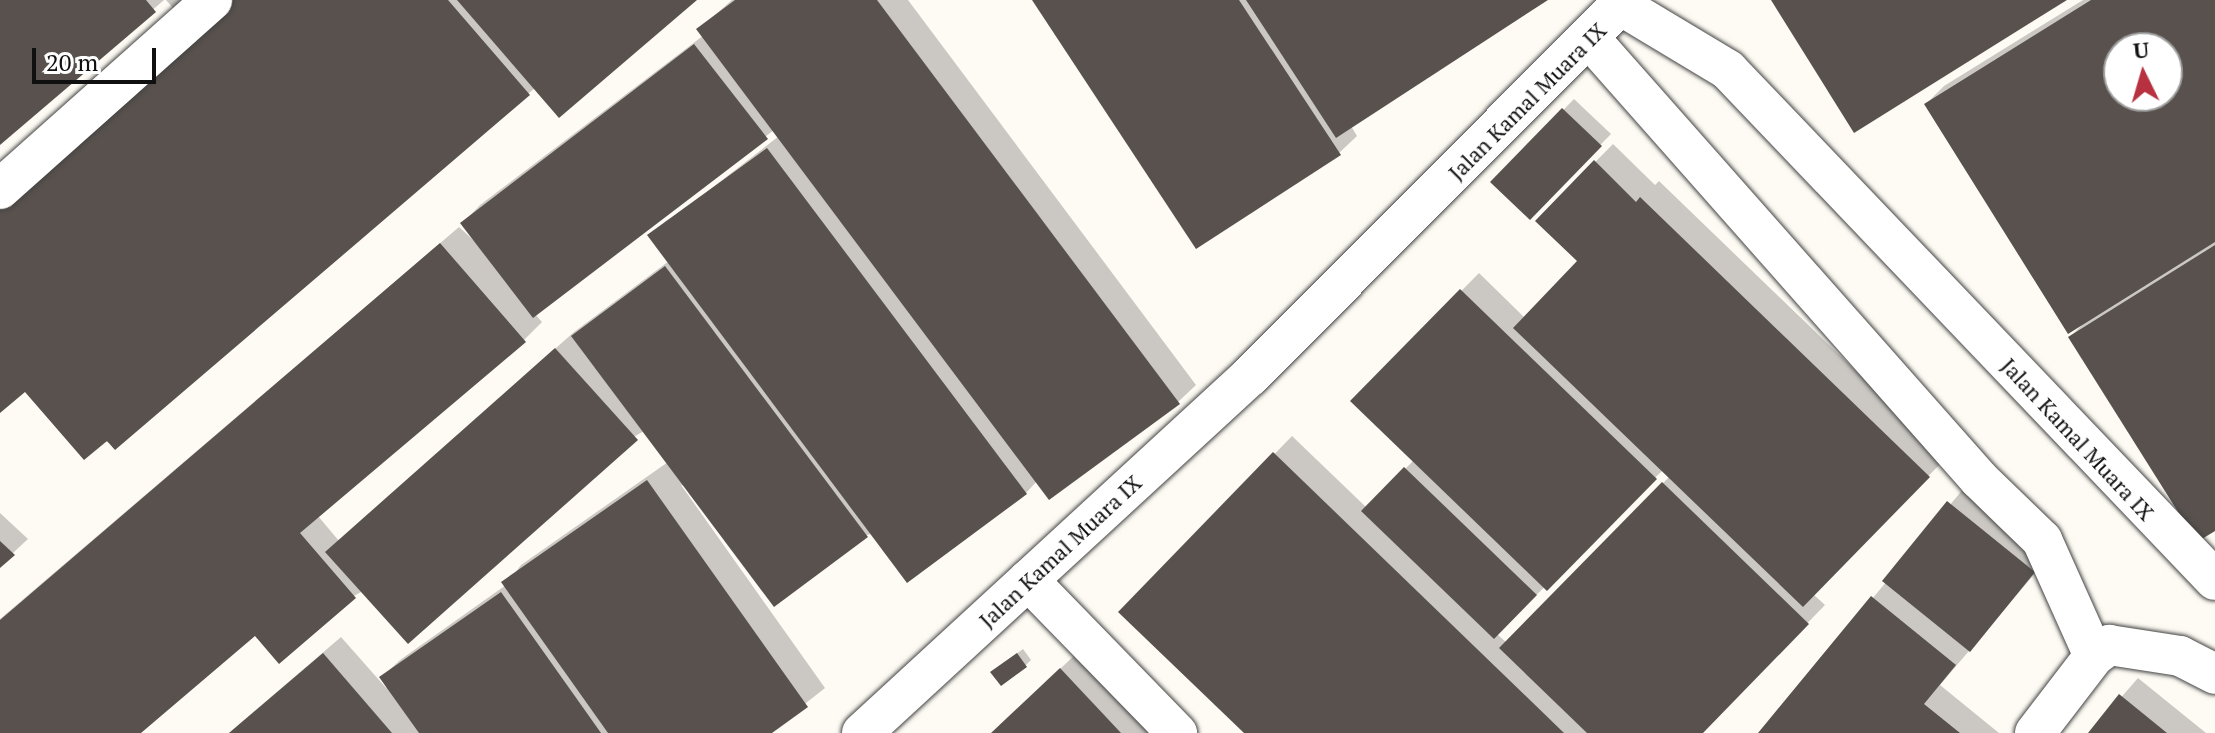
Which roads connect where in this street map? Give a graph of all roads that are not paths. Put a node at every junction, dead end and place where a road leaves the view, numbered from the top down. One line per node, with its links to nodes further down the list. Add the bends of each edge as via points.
1 (212, 0): 4 (lane)
2 (1623, 3): 3 (lane, Jalan Kamal Muara IX); 6 (lane, Jalan Kamal Muara IX, via 1728,70)
3 (1591, 40): 5 (lane, Jalan Kamal Muara IX, via 1250,376); 7 (lane, via 1979,479 2042,540)
4 (0, 189)
5 (1028, 580): 9 (lane, Jalan Kamal Muara IX); 10 (lane)
6 (2215, 580)
7 (2094, 656): 8 (lane, via 2109,645 2135,645 2180,656); 11 (lane)
8 (2215, 674)
9 (862, 733)
10 (1177, 733)
11 (2035, 733)

